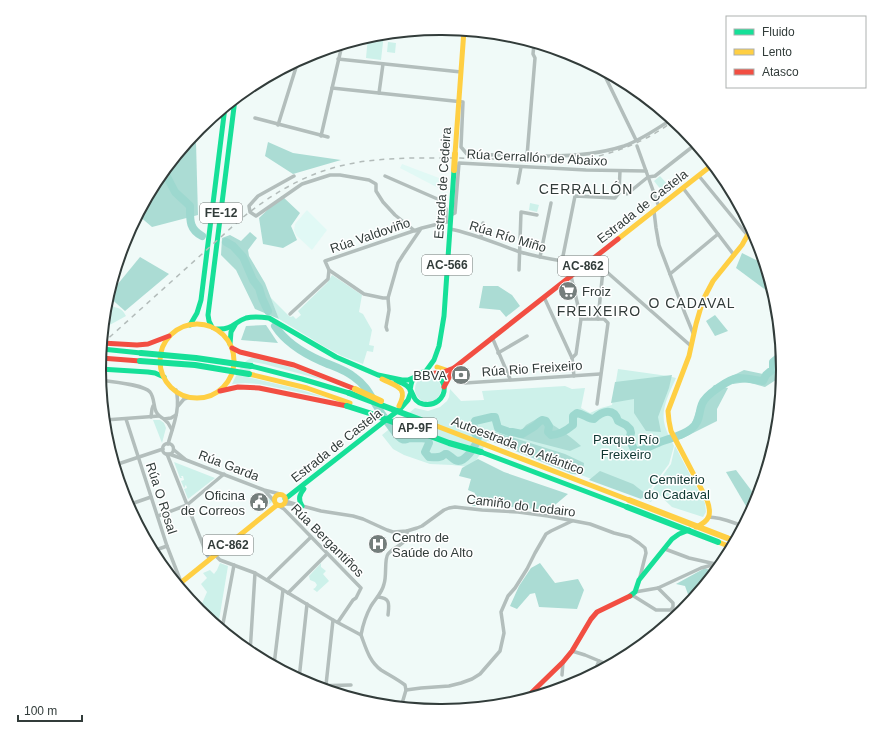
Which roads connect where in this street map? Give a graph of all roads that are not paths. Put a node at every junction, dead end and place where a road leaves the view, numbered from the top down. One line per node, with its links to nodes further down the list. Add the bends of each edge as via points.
1 (464, 36): 7 (main road, Estrada de Cedeira / AC-566)
2 (534, 48): 22 (street, via 535,58)
3 (340, 51): 4 (street)
4 (338, 59): 5 (street); 9 (street)
5 (383, 64): 7 (street); 10 (street)
6 (296, 68): 16 (street)
7 (461, 72): 11 (main road, Estrada de Cedeira / AC-566)
8 (606, 79): 19 (street)
9 (332, 88): 10 (street); 17 (street)
10 (379, 93): 11 (street)
11 (459, 102): 22 (street, via 463,102 461,147 467,154); 37 (main road, Estrada de Cedeira / AC-566, bridge)
12 (234, 106): 63 (main road, FE-12, via 208,315)
13 (224, 115): 61 (main road, FE-12, via 198,314)
14 (256, 118): 16 (street)
15 (667, 123): 19 (street)
16 (278, 124): 17 (street)
17 (321, 136): 18 (street)
18 (328, 137)
19 (636, 140): 22 (street, via 602,152)
20 (637, 146): 26 (street)
21 (691, 148): 30 (street, via 655,176)
22 (527, 156)
23 (521, 167): 25 (street, Rúa Cerrallón de Abaixo); 31 (street); 37 (street, Rúa Cerrallón de Abaixo, via 459,163 455,213)
24 (708, 168): 29 (main road, Estrada de Castela / AC-862)
25 (620, 171): 26 (street, Rúa Cerrallón de Abaixo); 49 (street, via 619,193 615,198 575,196)
26 (646, 171): 30 (street)
27 (294, 176): 41 (street, via 258,196 249,206 250,212 256,216 302,184 330,175 340,175 369,180 376,184 376,191 383,202)
28 (385, 176): 37 (street, via 442,202)
29 (699, 176): 32 (main road, Estrada de Castela / AC-862); 42 (street)
30 (648, 177): 33 (street); 35 (street)
31 (518, 183)
32 (683, 188): 35 (main road, Estrada de Castela / AC-862); 43 (street)
33 (627, 194)
34 (551, 203): 48 (street)
35 (657, 209): 50 (main road, Estrada de Castela / AC-862); 54 (street, via 656,228 659,244)
36 (537, 215): 46 (street, via 521,212)
37 (449, 220): 39 (street, Rúa Valdoviño); 40 (main road, Estrada de Cedeira / AC-566)
38 (484, 223): 44 (street)
39 (422, 228): 41 (street, Rúa Valdoviño); 57 (street, via 398,263)
40 (450, 229): 44 (street, Rúa Río Miño); 76 (main road, Estrada de Cedeira / AC-566, via 444,316)
41 (415, 231): 51 (street, Rúa Valdoviño, via 325,261)
42 (746, 232)
43 (718, 234): 47 (street); 54 (street)
44 (481, 237): 46 (street, Rúa Río Miño)
45 (748, 237): 47 (main road)
46 (520, 252): 48 (street, Rúa Río Miño); 52 (street)
47 (734, 255): 65 (main road, via 709,288)
48 (540, 257): 49 (street, Rúa Río Miño)
49 (562, 261): 50 (street, Rúa Río Miño)
50 (586, 263): 53 (street, Rúa Río Miño); 55 (main road, Estrada de Castela / AC-862)
51 (329, 270): 57 (street, Rúa Valdoviño, via 364,294); 58 (street, via 328,279)
52 (519, 270)
53 (603, 270): 60 (street); 71 (street, Rúa Río Miño)
54 (670, 274): 65 (street)
55 (571, 276): 56 (main road, Estrada de Castela / AC-862); 59 (street)
56 (544, 297): 68 (main road, Estrada de Castela / AC-862); 75 (street)
57 (388, 298): 64 (street)
58 (290, 314)
59 (581, 319): 60 (street); 75 (street, via 576,354)
60 (598, 319): 81 (street, via 604,319 608,323)
61 (190, 325): 63 (main road); 66 (main road)
62 (235, 325): 63 (main road, via 223,330); 70 (main road, via 231,332); 82 (main road, via 245,318 270,318 336,357)
63 (214, 328): 70 (main road)
64 (387, 330)
65 (693, 333): 71 (main road)
66 (169, 336): 69 (main road, via 148,344); 84 (main road, via 162,357)
67 (527, 336): 73 (street)
68 (492, 338): 73 (street); 77 (main road, Estrada de Castela / AC-862)
69 (107, 343)
70 (231, 346): 93 (main road, via 233,367 228,381); 108 (main road, bridge, via 240,352 294,365 355,389)
71 (691, 346): 126 (main road, via 668,417 671,431 710,507)
72 (107, 350): 108 (main road, Autoestrada do Atlántico / AP-9F, bridge, via 251,366 349,393)
73 (498, 353): 87 (street)
74 (107, 358): 96 (main road, Autoestrada do Atlántico / AP-9F, bridge, via 195,365 249,374 307,388)
75 (572, 358): 83 (street)
76 (434, 360): 79 (main road, AC-566); 80 (main road)
77 (451, 369): 80 (main road, AC-862); 90 (main road, AC-862)
78 (106, 370): 84 (main road, via 148,372)
79 (426, 372): 80 (main road, AC-862); 85 (main road)
80 (437, 372): 90 (main road)
81 (600, 374): 83 (street, Rúa Rio Freixeiro); 97 (street)
82 (378, 375): 86 (main road); 100 (main road, via 401,390 403,396)
83 (574, 376): 87 (street, Rúa Rio Freixeiro)
84 (164, 377): 91 (main road)
85 (415, 377): 86 (main road, via 408,380); 92 (main road, AC-862)
86 (389, 378): 92 (main road, via 406,385)
87 (510, 379): 89 (street, Rúa Rio Freixeiro)
88 (107, 381): 98 (street, via 149,391 153,398)
89 (465, 383)
90 (444, 387): 95 (main road, AC-862, via 439,401 429,405)
91 (176, 390): 94 (main road); 99 (street)
92 (411, 391): 95 (main road); 100 (main road, AC-862, via 408,400)
93 (218, 392): 94 (main road, via 206,397); 96 (main road, via 238,387 259,388)
94 (190, 397): 99 (street)
95 (419, 403): 100 (main road, AC-862, via 409,404)
96 (348, 404): 132 (main road, Autoestrada do Atlántico / AP-9F, bridge)
97 (597, 404)
98 (153, 406): 102 (street); 103 (street)
99 (178, 406): 101 (street)
100 (397, 410): 118 (main road, Estrada de Castela / AC-862, bridge)
101 (176, 415): 104 (street); 109 (street)
102 (159, 416): 103 (street); 106 (street)
103 (151, 417): 105 (street)
104 (171, 418): 106 (street); 109 (street)
105 (126, 419): 107 (street); 114 (street, Rúa O Rosal)
106 (164, 419): 109 (street)
107 (110, 420)
108 (421, 420): 131 (main road, Autoestrada do Atlántico / AP-9F, bridge)
109 (172, 430): 110 (street)
110 (168, 444): 111 (street, via 165,444); 112 (street, via 173,446)
111 (163, 449): 113 (street); 114 (street)
112 (174, 450): 113 (street); 115 (street, Rúa Garda)
113 (168, 454): 115 (street, Rúa Garda); 123 (street)
114 (138, 457): 116 (street); 120 (street, Rúa O Rosal)
115 (186, 460): 117 (street, Rúa Garda)
116 (120, 463)
117 (224, 474): 119 (street, Rúa Garda); 123 (street)
118 (310, 480): 121 (main road, Estrada de Castela / AC-862); 124 (main road, via 310,484 298,496)
119 (264, 490): 121 (street, Rúa Garda); 121 (street, Rúa Garda)
120 (151, 497): 122 (street); 125 (street, Rúa O Rosal)
121 (281, 501): 124 (street, Camiño do Lodairo); 130 (street, Rúa Bergantiños, via 284,509); 137 (main road, Estrada de Castela / AC-862)
122 (134, 503)
123 (187, 505): 125 (street); 137 (street, via 207,555)
124 (302, 506): 129 (street, Camiño do Lodairo, via 360,518 393,532)
125 (158, 516): 133 (street, Rúa O Rosal)
126 (708, 517): 128 (street); 135 (main road, via 702,525 672,539)
127 (573, 521): 129 (street, Camiño do Lodairo, via 518,512 455,507 446,509 422,526); 145 (street, Camiño do Lodairo, via 630,537 639,543 646,553); 169 (street, via 546,534 527,569 508,596 502,612 504,633 500,651 480,674 449,686)
128 (737, 524)
129 (407, 531): 150 (street, via 402,545 387,555 386,577)
130 (311, 537): 136 (street, Rúa Bergantiños); 144 (street)
131 (730, 539)
132 (726, 545)
133 (167, 546): 134 (street); 141 (street, Rúa O Rosal)
134 (159, 549)
135 (665, 549): 138 (street); 145 (main road)
136 (327, 554): 148 (street); 154 (street, Rúa Bergantiños, via 362,588)
137 (212, 557): 139 (street); 143 (main road, Estrada de Castela / AC-862)
138 (713, 563)
139 (234, 565): 142 (street); 155 (street)
140 (712, 565): 146 (street)
141 (176, 572)
142 (255, 573): 144 (street); 157 (street)
143 (182, 580)
144 (267, 580): 147 (street)
145 (639, 580): 149 (main road)
146 (658, 588): 149 (street); 149 (street, via 672,603 671,610 656,610)
147 (283, 590): 148 (street); 159 (street)
148 (288, 593): 151 (street)
149 (633, 593): 158 (main road, via 598,612 591,619)
150 (378, 597): 152 (street, via 387,600); 156 (street, via 364,620)
151 (307, 604): 153 (street); 164 (street)
152 (388, 615)
153 (333, 620): 154 (street); 166 (street)
154 (338, 622): 156 (street)
155 (223, 624)
156 (361, 635): 169 (street, via 369,657 380,669 405,685)
157 (251, 645)
158 (572, 652): 160 (street); 161 (main road)
159 (275, 659)
160 (599, 661): 162 (street); 163 (street)
161 (563, 662): 165 (street); 170 (main road)
162 (602, 662)
163 (597, 665)
164 (300, 673)
165 (562, 675)
166 (326, 684)
167 (330, 685): 168 (street)
168 (351, 685)
169 (406, 690): 171 (street)
170 (534, 691)
171 (403, 702)

